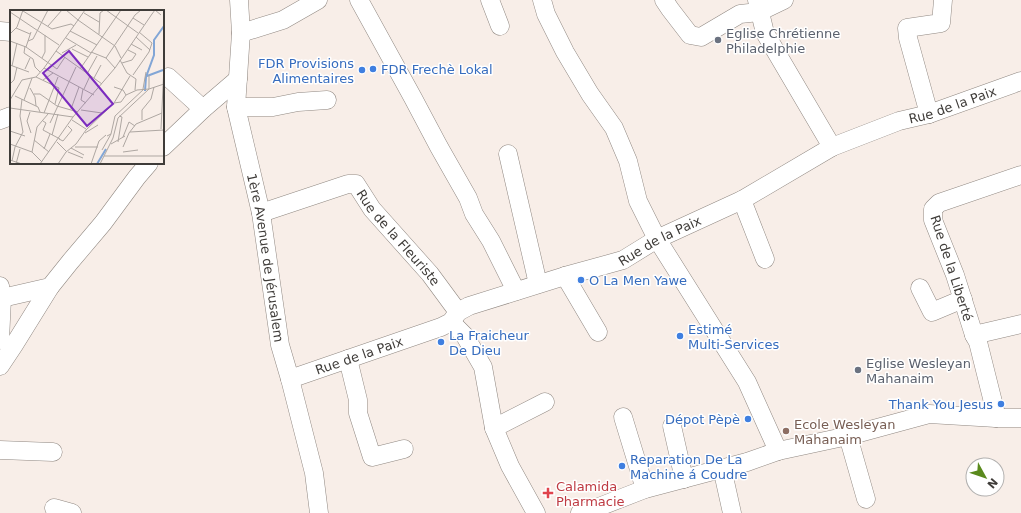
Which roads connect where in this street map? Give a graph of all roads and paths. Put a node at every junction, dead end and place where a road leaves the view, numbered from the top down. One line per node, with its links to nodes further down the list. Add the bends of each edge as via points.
1 (239, 0): 13 (street, 1ère Avenue de Jérusalem)
2 (318, 0): 13 (street, via 283,20)
3 (359, 0): 37 (street, via 468,198 474,214 492,241)
4 (490, 0): 10 (street)
5 (542, 0): 30 (street, via 546,14 565,52 614,128 628,161 638,201)
6 (664, 0): 9 (street, via 690,35 701,37)
7 (784, 0): 9 (street)
8 (943, 0): 20 (street, via 941,24 907,28)
9 (758, 6): 24 (street, via 765,33)
10 (500, 26)
11 (0, 31): 12 (street)
12 (10, 32)
13 (241, 33): 15 (street, 1ère Avenue de Jérusalem)
14 (168, 77): 19 (street)
15 (238, 79): 18 (street, 1ère Avenue de Jérusalem); 19 (street)
16 (1021, 81): 20 (street, Rue de la Paix)
17 (327, 100): 18 (street, via 273,107)
18 (236, 107): 29 (street, 1ère Avenue de Jérusalem)
19 (202, 109): 23 (street)
20 (928, 114): 24 (street, Rue de la Paix, via 899,121)
21 (10, 116): 22 (street)
22 (0, 120)
23 (164, 146)
24 (832, 147): 28 (street, Rue de la Paix)
25 (508, 154): 33 (street)
26 (148, 164): 34 (street)
27 (1021, 175): 38 (street, Rue de la Liberté, via 939,203 933,209 933,220)
28 (742, 200): 30 (street, Rue de la Paix); 31 (street)
29 (262, 213): 39 (street, Rue de la Fleuriste, via 348,184 356,184 372,209 430,274); 46 (street, 1ère Avenue de Jérusalem, via 280,345)
30 (657, 239): 32 (street, Rue de la Paix, via 623,260); 56 (street, via 747,382)
31 (765, 259)
32 (565, 276): 33 (street, Rue de la Paix); 41 (street)
33 (538, 284): 37 (street, Rue de la Paix)
34 (50, 287): 36 (street); 45 (street)
35 (920, 288): 38 (street, via 932,312)
36 (1, 291): 43 (street)
37 (516, 291): 39 (street, Rue de la Paix, via 469,306)
38 (962, 299): 42 (street, Rue de la Liberté)
39 (454, 317): 44 (street, Rue de la Paix, via 441,327); 52 (street, via 483,368)
40 (1021, 324): 42 (street)
41 (598, 332)
42 (974, 335): 49 (street, Rue de la Liberté, via 978,342)
43 (0, 340)
44 (348, 359): 46 (street, Rue de la Paix); 54 (street, via 358,400 358,413 372,457)
45 (0, 366)
46 (290, 379): 65 (street, 1ère Avenue de Jérusalem, via 314,473)
47 (545, 402): 52 (street)
48 (623, 417): 60 (street)
49 (996, 418): 50 (street); 53 (street, via 929,414)
50 (1021, 418)
51 (672, 426): 59 (street)
52 (494, 428): 66 (street, via 510,466)
53 (848, 436): 56 (street); 61 (street)
54 (404, 449)
55 (0, 450): 57 (street)
56 (778, 451): 58 (street)
57 (52, 452)
58 (722, 468): 59 (street); 67 (street)
59 (684, 478): 60 (street)
60 (645, 489): 63 (street)
61 (866, 499)
62 (54, 508): 64 (street)
63 (587, 512)
64 (72, 513)
65 (319, 513)
66 (536, 513)
67 (732, 513)

